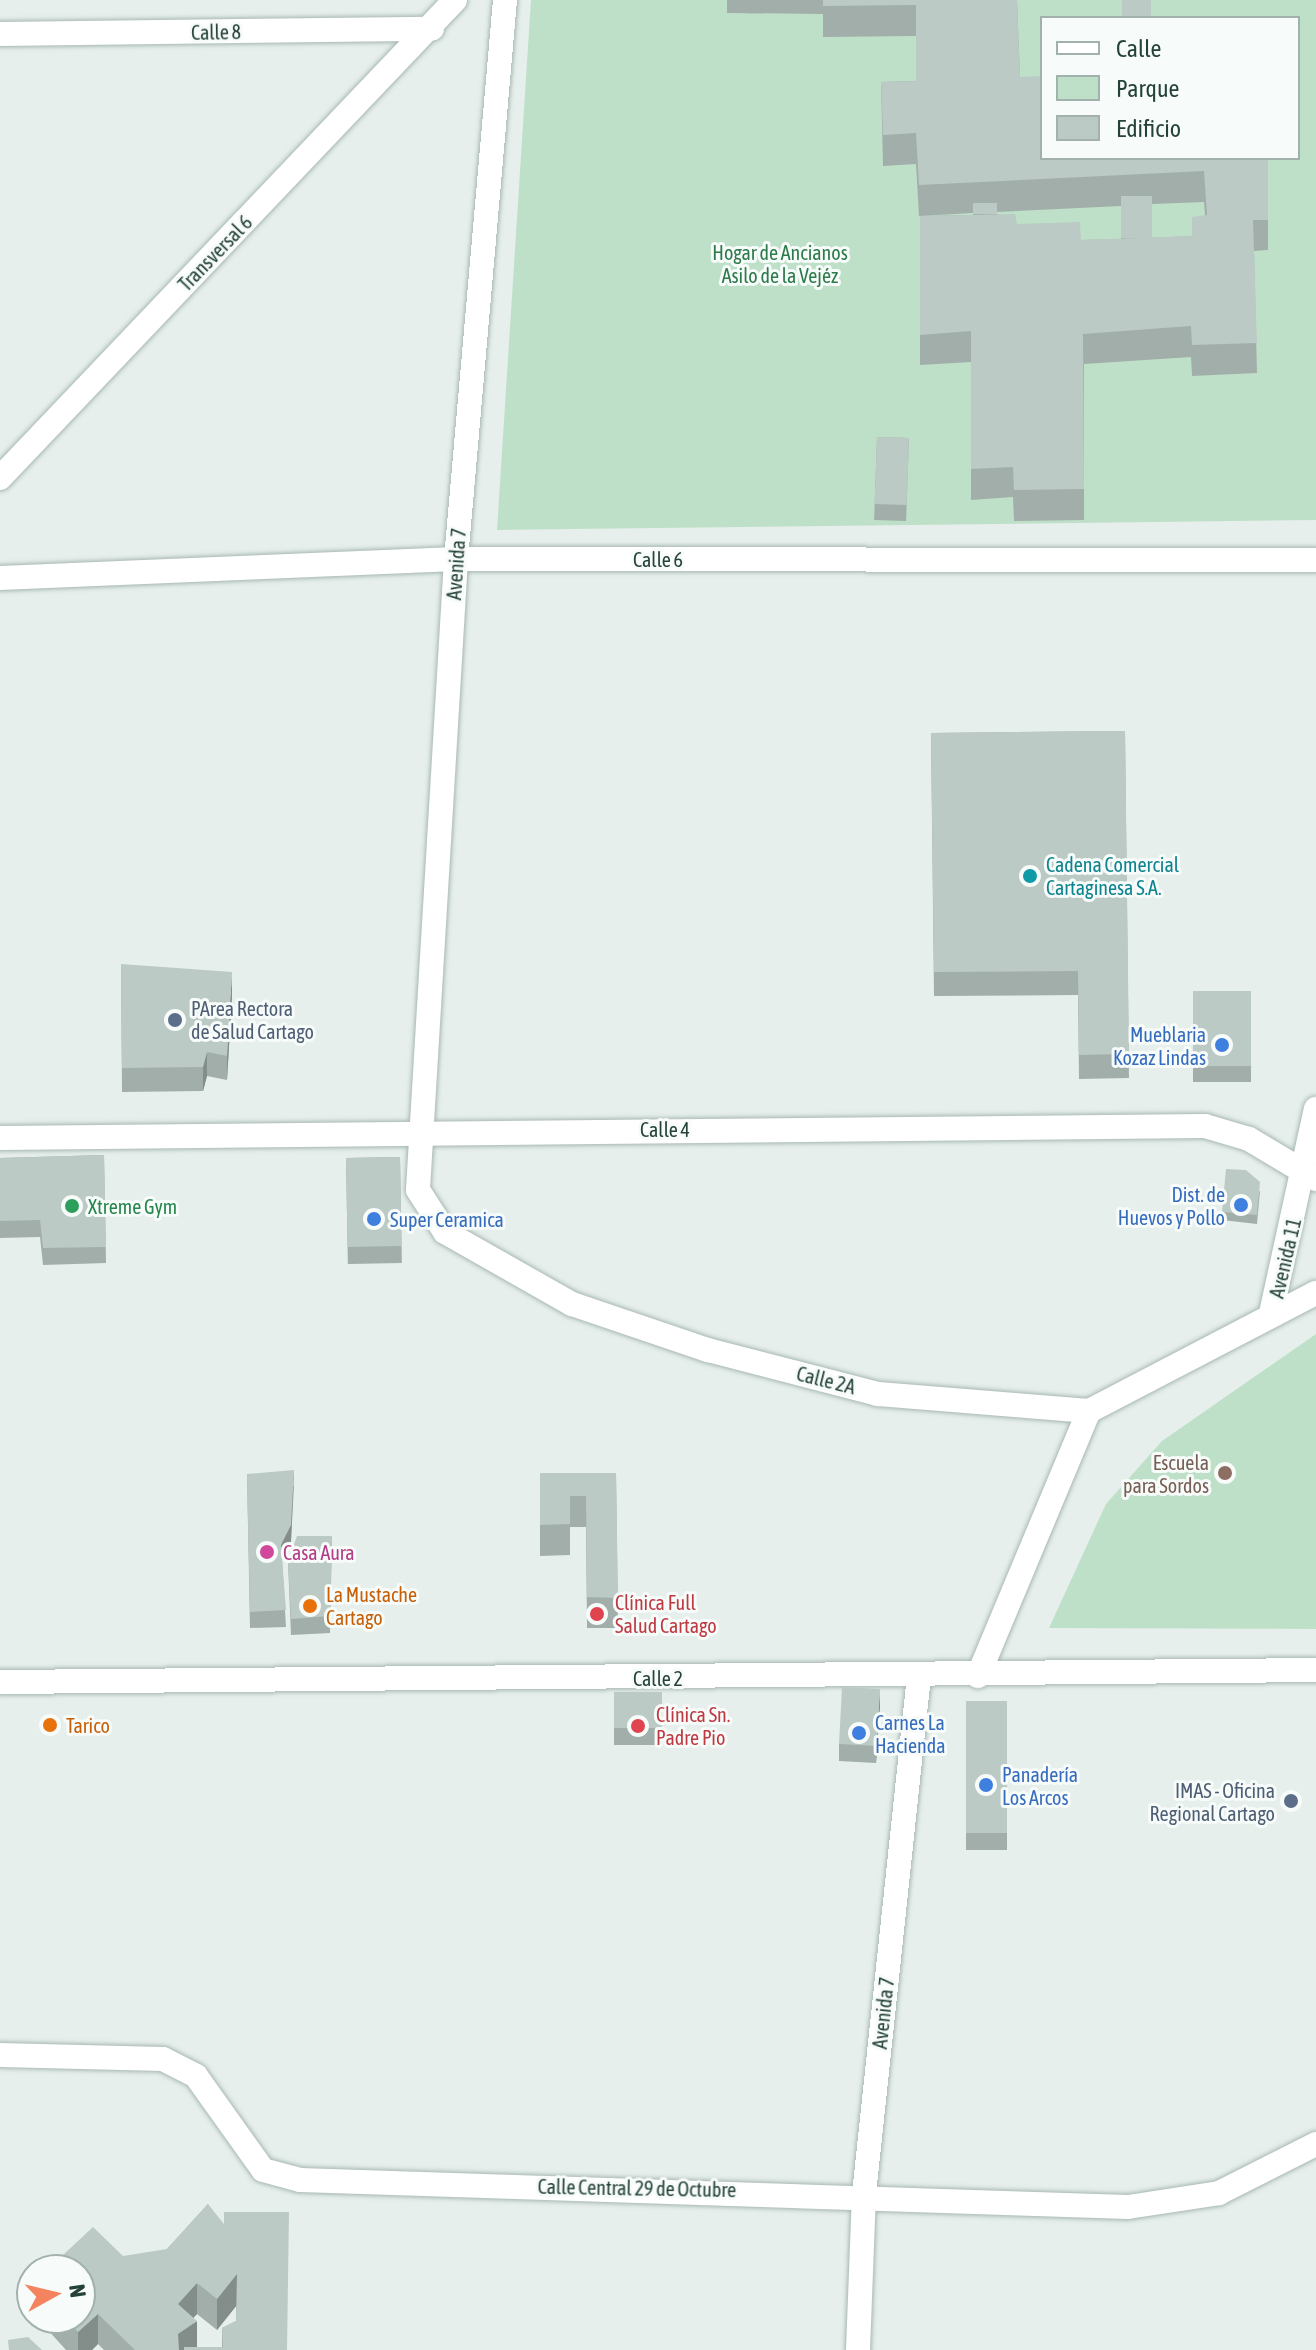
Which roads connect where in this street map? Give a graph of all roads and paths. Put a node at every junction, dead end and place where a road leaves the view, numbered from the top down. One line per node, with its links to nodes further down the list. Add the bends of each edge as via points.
1 (455, 0): 3 (street, Transversal 6)
2 (505, 0): 6 (street, Avenida 7)
3 (432, 29): 4 (street, Calle 8); 5 (street, Transversal 6)
4 (0, 34)
5 (0, 478)
6 (456, 559): 7 (street, Calle 6); 8 (street, Calle 6); 10 (street, Avenida 7)
7 (1316, 560)
8 (0, 578)
9 (1316, 1109): 12 (street, Avenida 11)
10 (418, 1130): 11 (street, Calle 4); 12 (street, Calle 4, via 1205,1126 1249,1139); 15 (street, Calle 2A, via 418,1190 445,1232 572,1304 708,1350 878,1394)
11 (0, 1138)
12 (1310, 1178): 14 (street, Avenida 11)
13 (1316, 1293): 14 (street)
14 (1271, 1313): 15 (street)
15 (1089, 1411): 18 (street)
16 (1316, 1670): 18 (street, Calle 2)
17 (919, 1676): 18 (street, Calle 2); 19 (street, Calle 2); 22 (street, Avenida 7)
18 (978, 1676)
19 (0, 1682)
20 (0, 2055): 22 (street, Calle Central 29 de Octubre, via 163,2059 196,2076 263,2170 300,2180)
21 (1316, 2144): 22 (street, Calle Central 29 de Octubre, via 1219,2193 1128,2207)
22 (864, 2194): 23 (street, Avenida 7)
23 (858, 2350)

